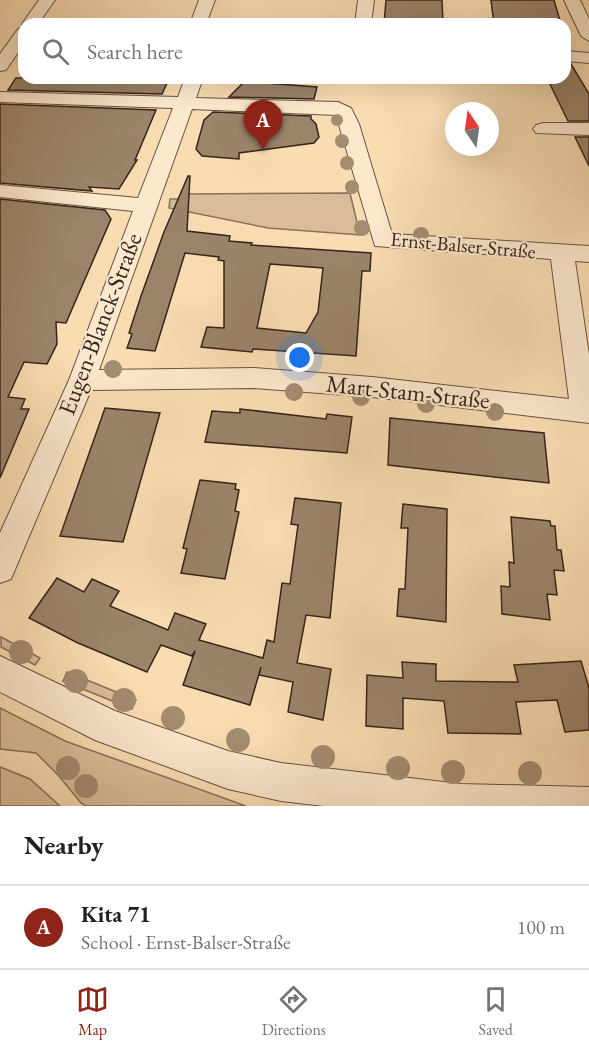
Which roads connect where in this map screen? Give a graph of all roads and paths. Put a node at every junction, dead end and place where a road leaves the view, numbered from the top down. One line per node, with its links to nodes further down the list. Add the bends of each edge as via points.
1 (47, 0): 5 (street)
2 (207, 0): 6 (street)
3 (366, 0): 7 (street)
4 (572, 0): 8 (street)
5 (34, 18)
6 (200, 18)
7 (364, 18)
8 (589, 36)
9 (18, 40): 12 (street)
10 (571, 56): 11 (street)
11 (589, 58)
12 (0, 66)
13 (191, 84): 15 (street, Eugen-Blanck-Straße)
14 (0, 97): 15 (street, Ernst-Balser-Straße)
15 (183, 103): 19 (street, Eugen-Blanck-Straße); 20 (street, Ernst-Balser-Straße, via 324,106 344,112 383,241)
16 (543, 129): 17 (street)
17 (589, 129)
18 (0, 191): 19 (street)
19 (145, 205): 22 (street, Eugen-Blanck-Straße)
20 (562, 253): 21 (street, Ernst-Balser-Straße); 23 (street)
21 (589, 254)
22 (82, 380): 23 (street, Mart-Stam-Straße, via 254,378 372,387); 24 (street, Eugen-Blanck-Straße)
23 (587, 412)
24 (0, 568)
25 (0, 673): 26 (street, via 108,727 228,770)
26 (335, 797): 27 (street)
27 (589, 806)

